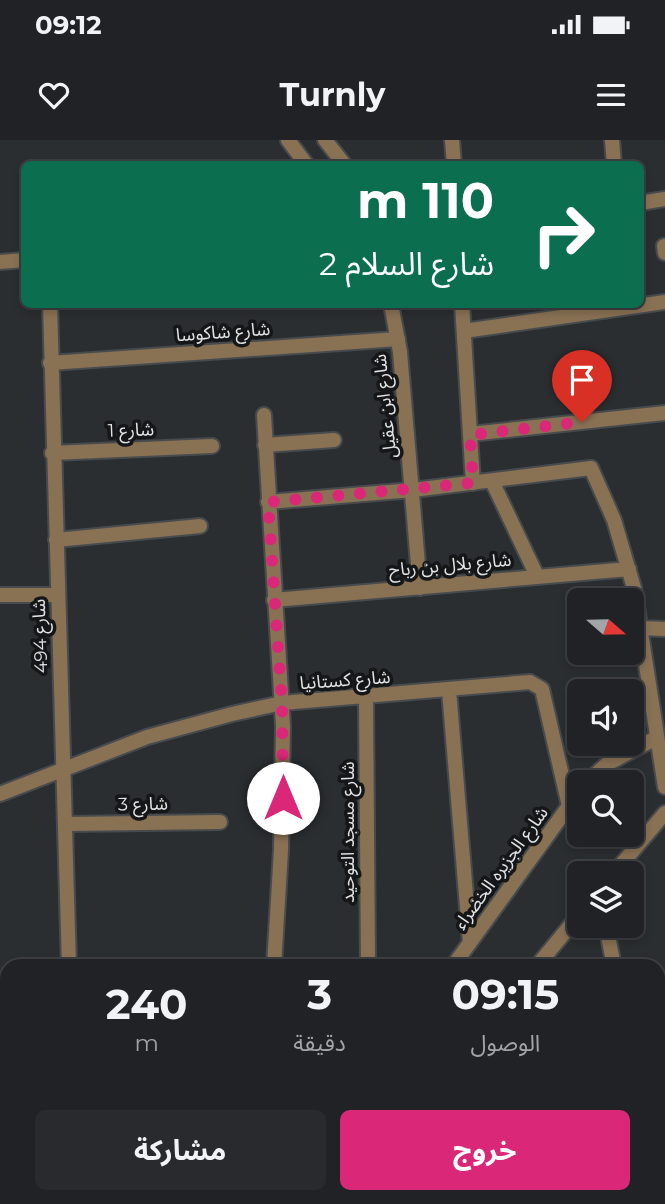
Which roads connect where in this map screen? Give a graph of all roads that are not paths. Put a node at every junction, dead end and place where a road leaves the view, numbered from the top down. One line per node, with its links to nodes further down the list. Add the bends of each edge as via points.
1 (288, 140): 5 (street)
2 (325, 140): 6 (street)
3 (452, 140): 7 (street)
4 (612, 140): 8 (street)
5 (304, 161)
6 (342, 161)
7 (454, 161)
8 (614, 161)
9 (665, 199): 10 (street)
10 (644, 202)
11 (21, 260): 12 (street)
12 (0, 262)
13 (665, 302): 14 (street)
14 (644, 304)
15 (50, 308): 21 (street, شارع 494)
16 (392, 308): 20 (street, شارع ابن عقيل)
17 (462, 308): 19 (street)
18 (615, 308): 19 (street)
19 (464, 331): 24 (street)
20 (398, 339): 21 (street, شارع شاكوسا); 31 (street, شارع ابن عقيل)
21 (50, 363): 28 (street, شارع 494)
22 (665, 414): 24 (street)
23 (264, 415): 26 (street)
24 (470, 435): 30 (street)
25 (334, 440): 26 (street)
26 (265, 445): 32 (street)
27 (212, 446): 28 (street, شارع 1)
28 (52, 453): 34 (street, شارع 494)
29 (492, 481): 30 (street); 35 (street, via 592,468); 36 (street)
30 (473, 483): 31 (street)
31 (413, 490): 32 (street); 37 (street, شارع ابن عقيل)
32 (268, 502): 41 (street)
33 (201, 526): 34 (street)
34 (55, 540): 40 (street, شارع 494)
35 (629, 569): 36 (street, شارع بلال بن رباح); 38 (street)
36 (537, 576): 37 (street, شارع بلال بن رباح)
37 (420, 587): 41 (street, شارع بلال بن رباح)
38 (633, 588)
39 (0, 595): 40 (street)
40 (57, 595): 49 (street, شارع 494)
41 (274, 600): 47 (street)
42 (644, 628): 43 (street)
43 (665, 629)
44 (644, 650): 48 (street)
45 (449, 690): 46 (street, شارع كستانيا); 53 (street, شارع كستانيا, via 539,685); 61 (street)
46 (366, 698): 47 (street, شارع كستانيا); 64 (street, شارع مسجد التوحيد)
47 (282, 703): 49 (street, شارع كستانيا, via 147,737); 63 (street)
48 (656, 738): 50 (street); 51 (street)
49 (64, 770): 52 (street, شارع كستانيا); 57 (street, شارع 494)
50 (600, 770)
51 (665, 787)
52 (0, 794)
53 (567, 798)
54 (567, 809): 61 (street, شارع الجزيره الخضراء)
55 (665, 813): 58 (street)
56 (220, 822): 57 (street, شارع 3)
57 (65, 824): 62 (street, شارع 494)
58 (624, 861)
59 (567, 930): 66 (street)
60 (608, 938): 67 (street)
61 (470, 943): 65 (street, شارع الجزيره الخضراء)
62 (69, 959)
63 (274, 959)
64 (368, 959)
65 (458, 959)
66 (543, 959)
67 (613, 959)

